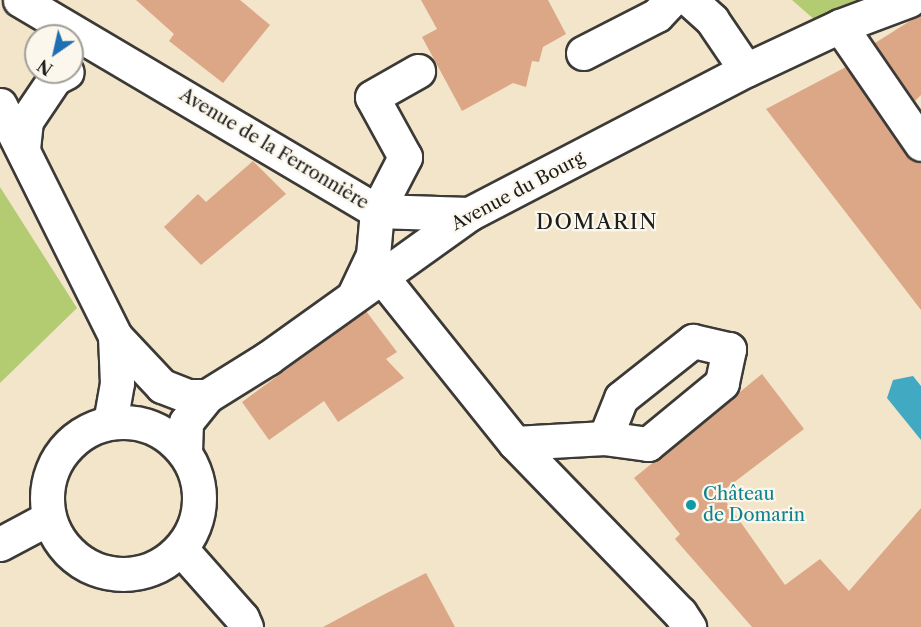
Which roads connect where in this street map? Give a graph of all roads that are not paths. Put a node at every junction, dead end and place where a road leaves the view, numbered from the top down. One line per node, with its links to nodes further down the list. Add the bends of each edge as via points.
1 (20, 0): 7 (street, Avenue de la Ferronnière)
2 (671, 0): 6 (street, via 657,15)
3 (690, 0): 9 (street, via 712,20)
4 (909, 0): 5 (street, Avenue du Bourg)
5 (840, 26): 9 (street, Avenue du Bourg); 13 (street)
6 (583, 53)
7 (124, 60): 8 (street); 15 (street, Avenue de la Ferronnière)
8 (84, 63)
9 (746, 70): 16 (street, Avenue du Bourg)
10 (418, 71): 15 (street, via 372,97 405,157)
11 (52, 84): 14 (street, via 26,121)
12 (0, 105): 14 (street)
13 (921, 144)
14 (23, 149): 19 (street)
15 (377, 210): 16 (street, Avenue de la Ferronnière); 18 (street, via 373,255)
16 (469, 214): 17 (street, Avenue du Bourg)
17 (381, 276): 18 (street, Avenue du Bourg); 23 (street)
18 (354, 294): 20 (street, Avenue du Bourg)
19 (115, 336): 20 (street, via 162,386 188,396); 21 (street, via 117,383)
20 (207, 396): 24 (street, Avenue du Bourg, via 186,422)
21 (110, 422): 24 (street, via 151,426); 25 (street, via 80,433 58,456 47,485)
22 (605, 438): 23 (street)
23 (515, 443): 29 (street, via 680,613)
24 (184, 451): 27 (street, via 199,483 199,495 198,519)
25 (49, 518): 26 (street); 27 (street, via 64,547 90,567 122,575 154,569)
26 (0, 543)
27 (181, 549): 28 (street)
28 (246, 627)
29 (689, 627)

